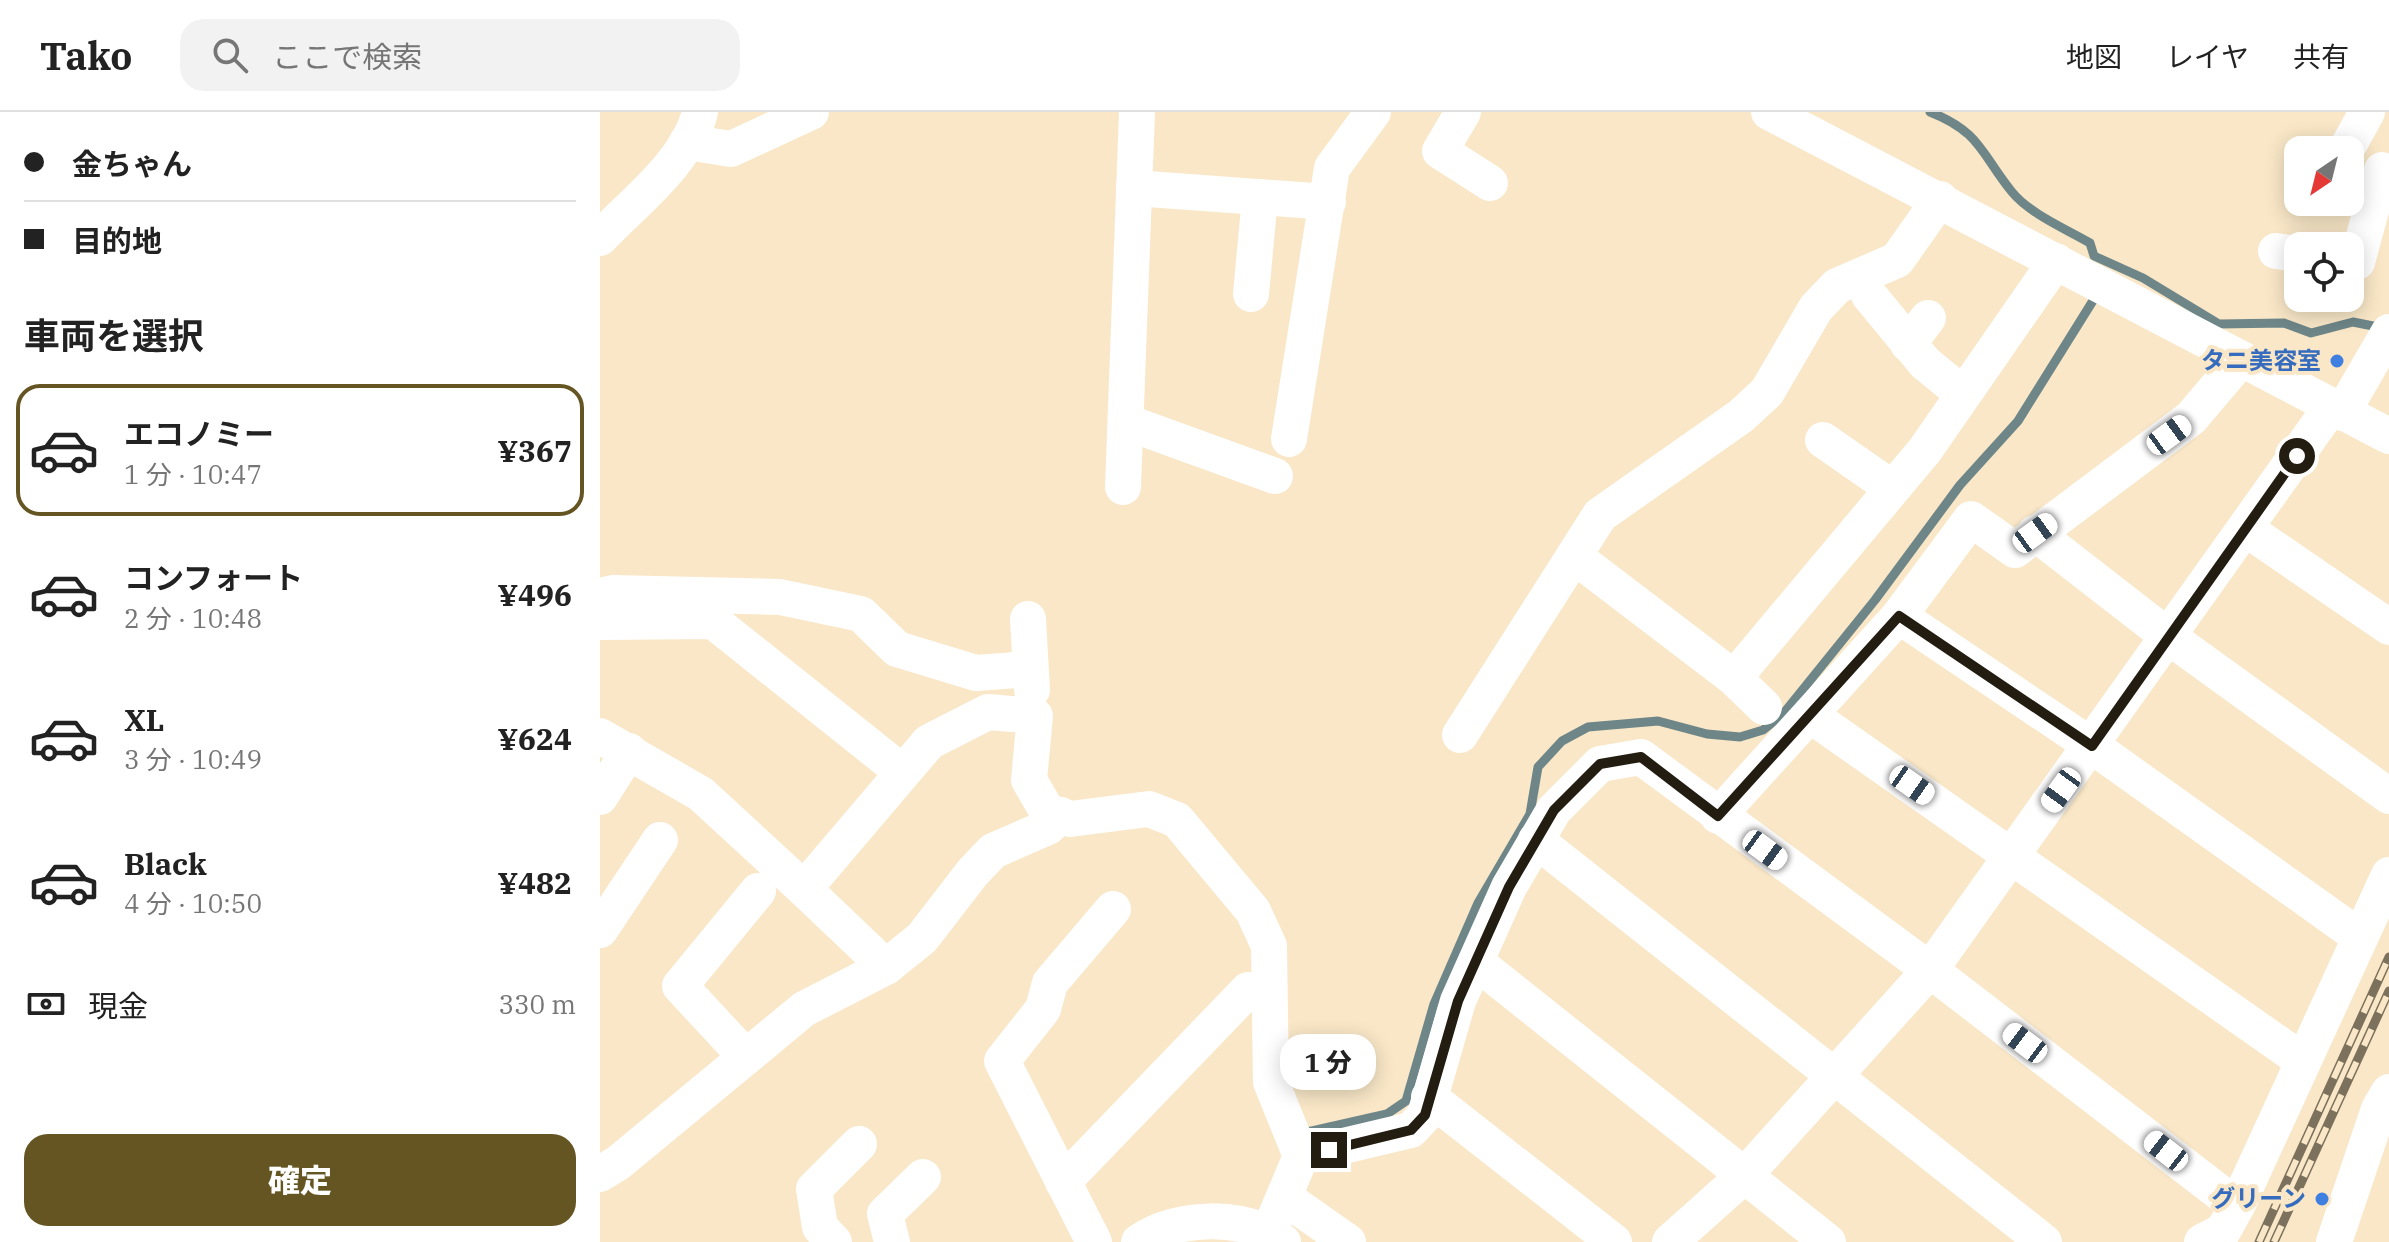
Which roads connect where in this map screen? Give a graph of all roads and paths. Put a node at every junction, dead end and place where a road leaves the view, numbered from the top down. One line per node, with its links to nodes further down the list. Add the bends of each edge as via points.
1 (811, 112): 7 (street, via 731,149)
2 (1137, 112): 11 (street)
3 (1373, 112): 14 (street, via 1332,168)
4 (1463, 112): 10 (street, via 1440,151)
5 (1769, 112): 13 (street)
6 (2367, 112): 8 (street)
7 (694, 127): 16 (street)
8 (2354, 136)
9 (2374, 168): 15 (street)
10 (1490, 183)
11 (1134, 188): 12 (street); 24 (street)
12 (1260, 197): 14 (street); 18 (street)
13 (1940, 199): 17 (street); 33 (street, via 1897,260 1837,286 1816,308 1767,392 1600,515)
14 (1328, 202): 26 (street)
15 (2362, 232)
16 (600, 238)
17 (2056, 261): 21 (street); 22 (street)
18 (1251, 294)
19 (1869, 295): 22 (street, via 1918,331 1925,363)
20 (2389, 332): 23 (street)
21 (2241, 359): 23 (street); 32 (street, via 2191,418)
22 (1963, 394): 30 (street)
23 (2337, 410): 25 (street); 31 (street)
24 (1126, 422): 28 (street); 29 (street)
25 (2389, 436)
26 (1289, 439)
27 (1823, 440): 30 (street)
28 (1275, 476)
29 (1123, 487)
30 (1892, 488): 41 (street)
31 (2246, 529): 38 (street); 39 (street)
32 (2035, 533): 35 (street, via 2015,550 1971,519); 39 (street)
33 (1574, 556): 41 (street); 45 (street)
34 (600, 596): 40 (street, via 780,597 861,614 897,649 976,673)
35 (1899, 616): 43 (street); 47 (street)
36 (1028, 619): 40 (street)
37 (600, 622): 48 (street, via 713,621)
38 (2389, 627)
39 (2169, 637): 47 (street); 49 (street)
40 (1029, 669): 44 (street)
41 (1734, 678): 42 (street)
42 (1764, 707)
43 (1810, 715): 52 (street); 55 (street)
44 (1035, 716): 48 (street, via 988,712 929,742); 51 (street, via 1029,780 1047,811)
45 (1460, 735)
46 (614, 744): 50 (street); 57 (street, via 701,794)
47 (2092, 746): 55 (street); 61 (street)
48 (901, 771): 57 (street)
49 (2389, 796)
50 (600, 797)
51 (1061, 815): 63 (street, via 1048,827 993,851 922,938); 72 (street, via 1070,819 1149,809 1177,820 1253,911 1269,946 1271,1082)
52 (1718, 816): 54 (street, via 1641,757 1600,764 1554,810); 64 (street)
53 (660, 840): 60 (street)
54 (1536, 840): 62 (street); 68 (street)
55 (2014, 855): 64 (street); 67 (street)
56 (2389, 875): 61 (street)
57 (804, 889): 63 (street)
58 (758, 891): 66 (street, via 680,986)
59 (1113, 909): 76 (street, via 1050,983 1043,1009 1002,1061)
60 (600, 930)
61 (2360, 937): 67 (street)
62 (1476, 962): 70 (street, via 1458,1001); 74 (street)
63 (886, 967): 66 (street, via 804,1009)
64 (1930, 970): 68 (street); 78 (street)
65 (1248, 990): 76 (street)
66 (746, 1057): 73 (street)
67 (2303, 1061): 78 (street)
68 (1836, 1075): 74 (street); 88 (street)
69 (2389, 1092): 90 (street)
70 (1429, 1097): 72 (street, via 1425,1115 1411,1130); 85 (street)
71 (859, 1144): 80 (street, via 814,1189 820,1227)
72 (1301, 1156): 77 (street)
73 (606, 1160)
74 (1745, 1175): 86 (street); 87 (street)
75 (923, 1177): 81 (street, via 885,1214)
76 (1063, 1182): 82 (street)
77 (1284, 1197): 79 (street); 84 (street)
78 (2237, 1206): 89 (street, via 2223,1231)
79 (1276, 1237): 83 (street, via 1238,1223 1201,1222)
80 (834, 1242)
81 (892, 1242)
82 (1094, 1242)
83 (1139, 1242)
84 (1348, 1242)
85 (1614, 1242)
86 (1670, 1242)
87 (1828, 1242)
88 (2044, 1242)
89 (2202, 1242)
90 (2334, 1242)

